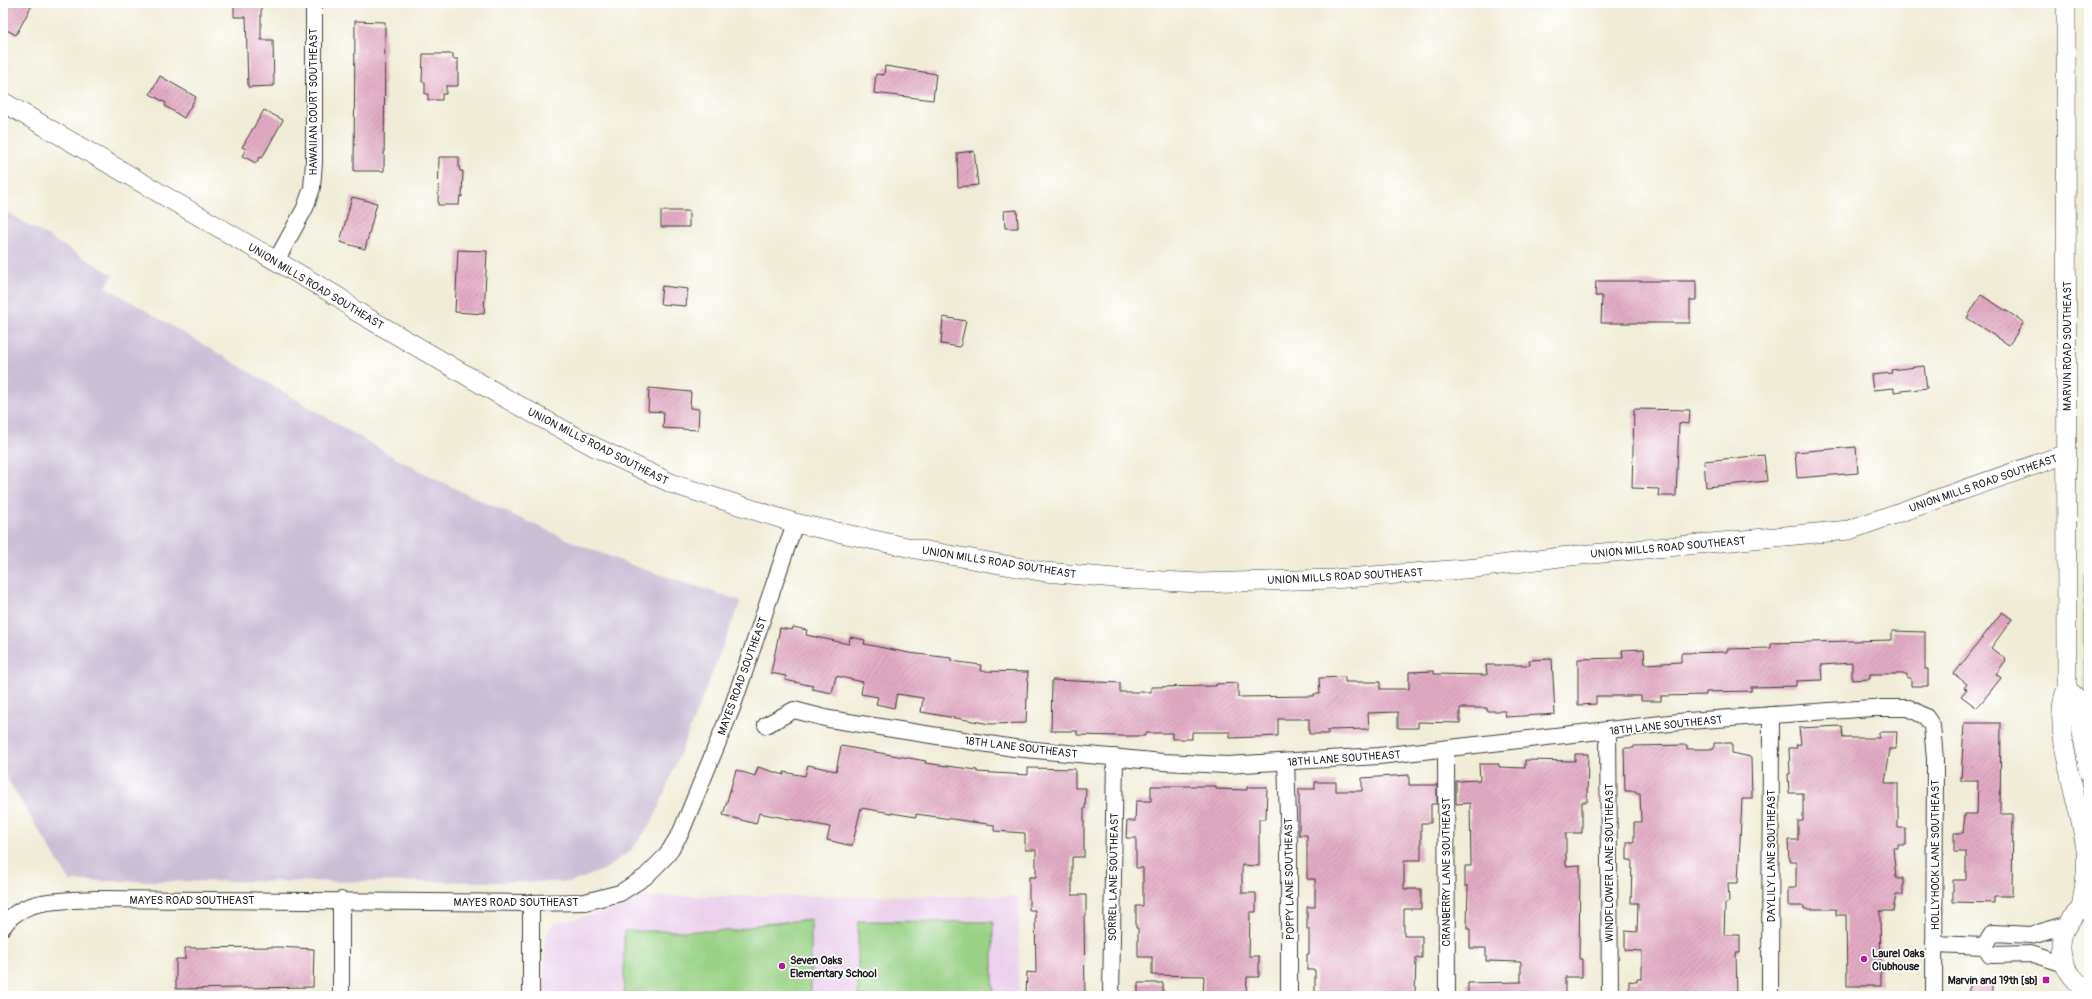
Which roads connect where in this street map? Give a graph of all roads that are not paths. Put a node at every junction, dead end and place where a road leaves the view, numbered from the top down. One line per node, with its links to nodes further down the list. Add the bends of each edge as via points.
1 (2066, 3): 5 (street, MARVIN ROAD SOUTHEAST)
2 (314, 6): 4 (street, HAWAIIAN COURT SOUTHEAST, via 312,188 305,208)
3 (3, 102): 4 (street, UNION MILLS ROAD SOUTHEAST)
4 (276, 261): 6 (street, UNION MILLS ROAD SOUTHEAST, via 506,399 594,447 673,484)
5 (2066, 454): 6 (street, UNION MILLS ROAD SOUTHEAST, via 1849,530 1333,580 1199,583 1126,580 1045,572 978,562); 7 (street, MARVIN ROAD SOUTHEAST)
6 (796, 523): 17 (street, MAYES ROAD SOUTHEAST, via 732,708 681,832 667,855 645,877 620,893 585,902)
7 (2067, 689): 15 (street, via 2076,697); 18 (street, MARVIN ROAD SOUTHEAST, via 2062,698 2063,730 2086,849)
8 (1771, 715): 9 (street, 18TH LANE SOUTHEAST, via 1909,708); 11 (street, 18TH LANE SOUTHEAST); 31 (street, DAYLILY LANE SOUTHEAST)
9 (1926, 717): 21 (street, HOLLYHOCK LANE SOUTHEAST, via 1932,726 1935,759)
10 (766, 725): 13 (street, 18TH LANE SOUTHEAST, via 794,710 829,719 1014,748)
11 (1608, 730): 12 (street, 18TH LANE SOUTHEAST); 30 (street, WINDFLOWER LANE SOUTHEAST)
12 (1446, 749): 14 (street, 18TH LANE SOUTHEAST); 29 (street, CRANBERRY LANE SOUTHEAST)
13 (1115, 757): 14 (street, 18TH LANE SOUTHEAST, via 1227,766); 27 (street, SORREL LANE SOUTHEAST)
14 (1286, 762): 28 (street, POPPY LANE SOUTHEAST)
15 (2089, 773)
16 (341, 900): 17 (street, MAYES ROAD SOUTHEAST); 19 (street, MAYES ROAD SOUTHEAST, via 62,901 32,905); 25 (street)
17 (531, 903): 26 (street)
18 (2085, 906): 20 (street)
19 (5, 921)
20 (2066, 925): 22 (street, via 2031,935 1994,933); 23 (street, via 2060,947)
21 (1934, 944): 22 (street); 32 (street, HOLLYHOCK LANE SOUTHEAST)
22 (1985, 946): 23 (street, via 1990,955 2034,954)
23 (2067, 969): 24 (street, via 2079,985); 33 (street)
24 (2089, 989)
25 (341, 996)
26 (531, 996)
27 (1111, 996)
28 (1289, 996)
29 (1447, 996)
30 (1610, 996)
31 (1770, 996)
32 (1934, 996)
33 (2077, 996)

